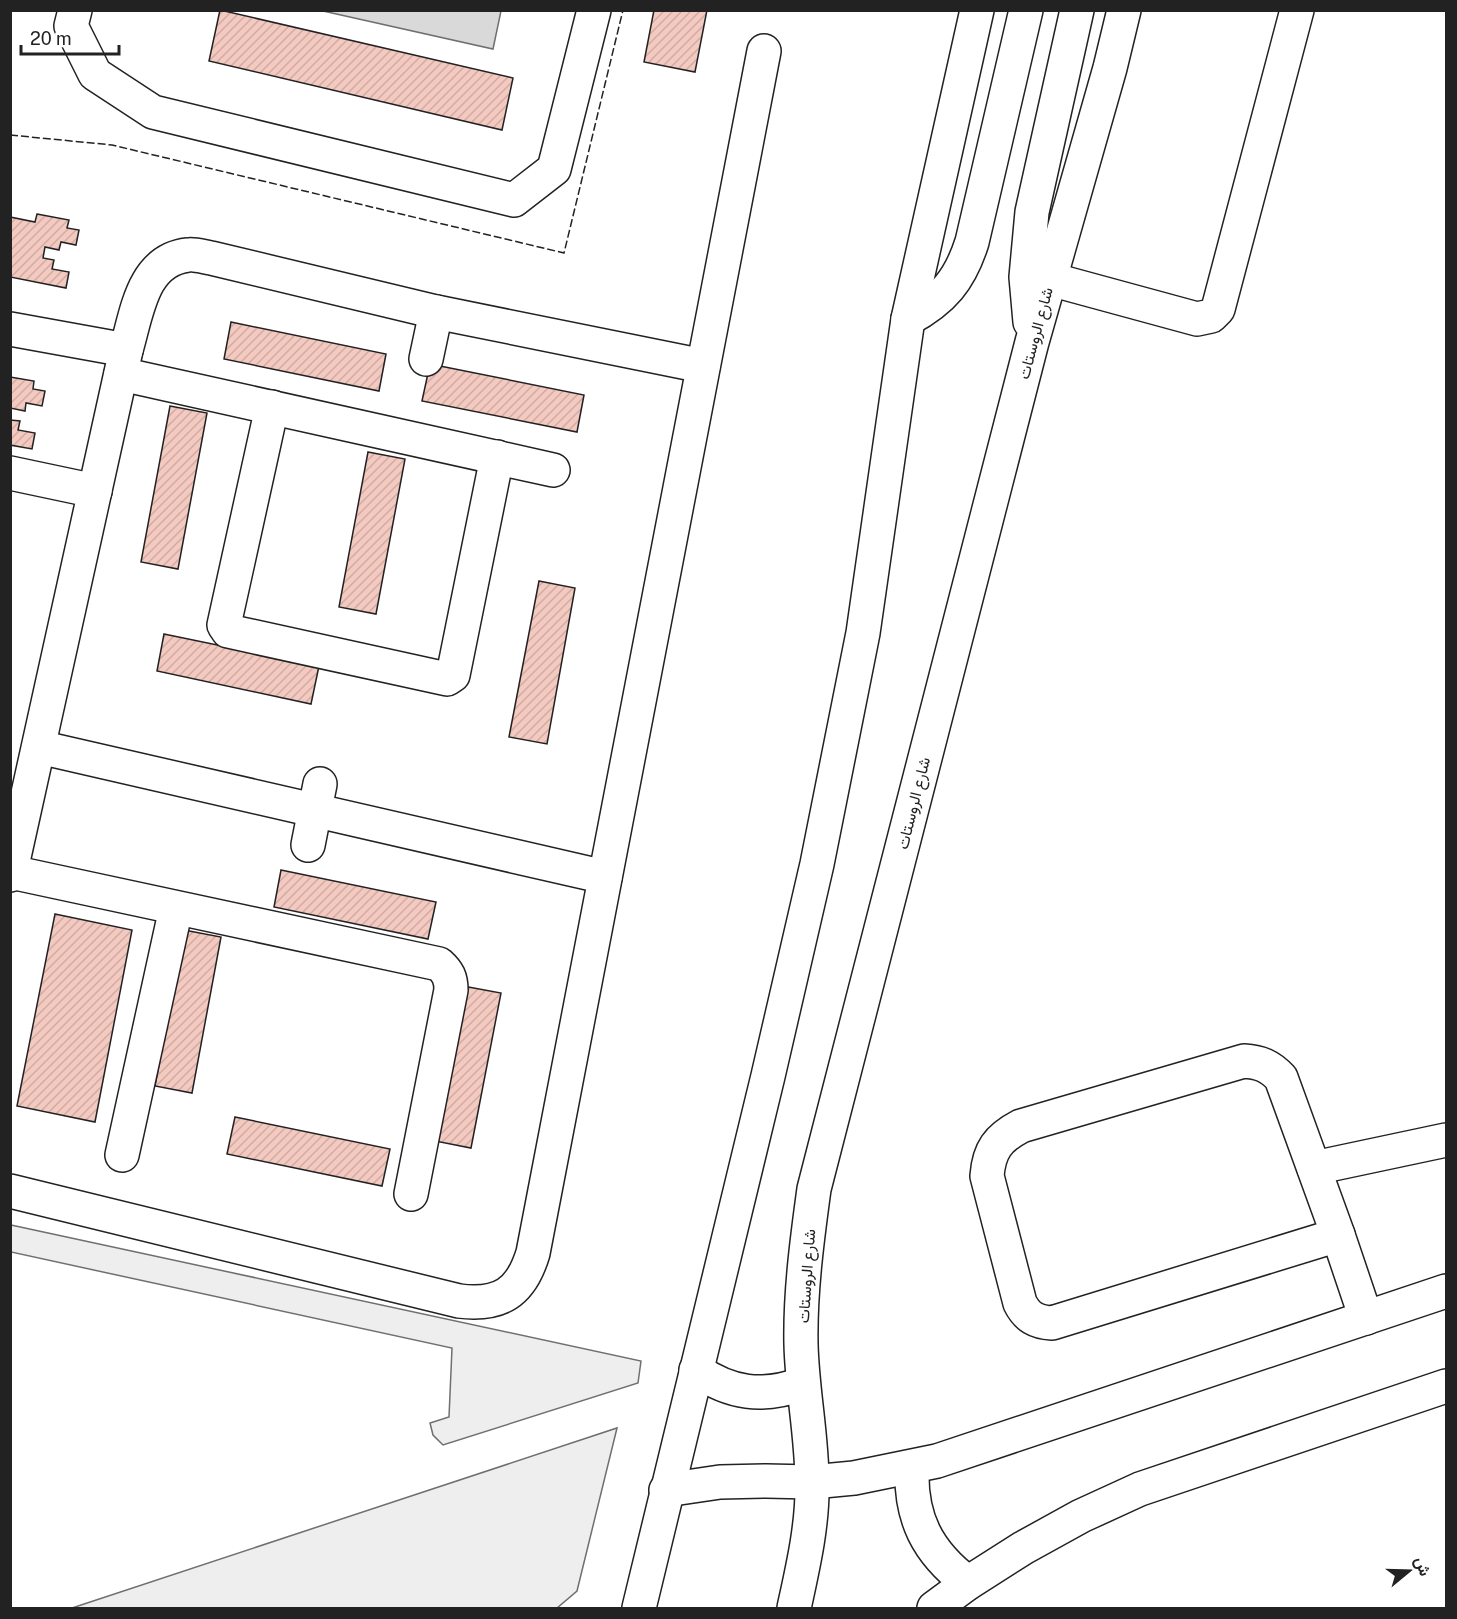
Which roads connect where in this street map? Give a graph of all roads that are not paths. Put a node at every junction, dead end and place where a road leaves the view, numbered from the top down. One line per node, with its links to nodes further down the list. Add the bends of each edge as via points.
1 (75, 10): 2 (street, via 71,26 95,74 153,112 514,200 555,169)
2 (594, 10)
3 (977, 10): 11 (street)
4 (1026, 10): 11 (street, via 966,261 943,295)
5 (1077, 10): 13 (street, via 1032,212 1026,277)
6 (1124, 10): 9 (street, شارع الروستات)
7 (1297, 10): 9 (street, via 1218,309 1197,320)
8 (764, 51): 16 (street)
9 (1050, 279): 13 (street, شارع الروستات)
10 (436, 312): 14 (street); 15 (street, via 190,255 170,259 154,272 143,290); 16 (street)
11 (908, 319): 36 (street, via 862,633 817,864)
12 (10, 329): 15 (street)
13 (1032, 342): 37 (street, شارع الروستات, via 814,1189 804,1281)
14 (426, 359)
15 (124, 362): 17 (street); 21 (street)
16 (703, 366): 26 (street)
17 (272, 407): 18 (street); 18 (street, via 224,625 228,631 450,678)
18 (497, 458): 19 (street)
19 (553, 470)
20 (10, 473): 21 (street)
21 (95, 491): 22 (street)
22 (39, 747): 23 (street); 25 (street)
23 (317, 798): 24 (street); 26 (street)
24 (308, 844)
25 (11, 873): 27 (street)
26 (605, 877): 31 (street, via 533,1253 527,1272 515,1288 498,1299 479,1304 459,1301)
27 (176, 908): 29 (street); 32 (street, via 439,964 447,970 451,990)
28 (1446, 1140): 30 (street)
29 (122, 1155)
30 (1314, 1168): 33 (street); 33 (street, via 1281,1078 1264,1064 1244,1061 1021,1126 997,1144 987,1176 1020,1303 1024,1312 1042,1323)
31 (10, 1191)
32 (411, 1194)
33 (1338, 1235): 35 (street)
34 (1446, 1291): 35 (street)
35 (1366, 1318): 39 (street, via 980,1448)
36 (696, 1370): 37 (street, via 711,1381 747,1392 784,1391); 41 (street)
37 (802, 1384): 40 (street, شارع الروستات)
38 (1446, 1386): 42 (street, via 1140,1489 1081,1516)
39 (912, 1467): 40 (street); 42 (street, via 914,1505 928,1542 939,1558)
40 (812, 1482): 41 (street, via 720,1482); 44 (street, شارع الروستات, via 804,1563)
41 (666, 1490): 43 (street)
42 (968, 1583): 45 (street)
43 (639, 1608)
44 (794, 1608)
45 (934, 1608)

